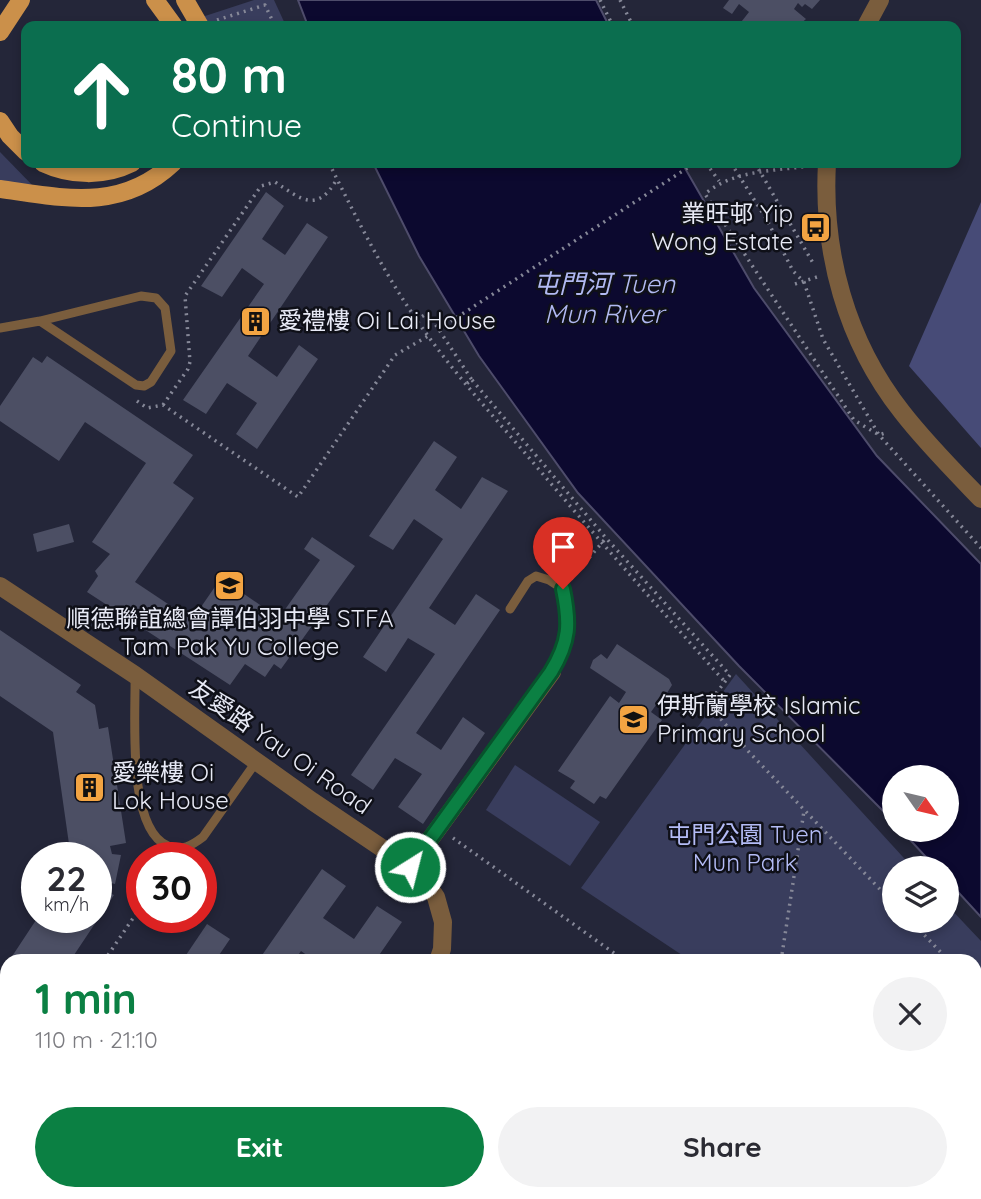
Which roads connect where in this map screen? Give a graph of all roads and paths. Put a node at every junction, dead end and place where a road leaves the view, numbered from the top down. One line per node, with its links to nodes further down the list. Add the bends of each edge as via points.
1 (21, 0): 14 (main road)
2 (155, 0): 7 (main road)
3 (186, 0): 8 (main road, bridge)
4 (600, 0): 11 (path)
5 (620, 0): 12 (path)
6 (880, 0): 13 (street)
7 (170, 21)
8 (200, 21)
9 (215, 21): 10 (path, via 265,5)
10 (273, 21)
11 (610, 21)
12 (630, 21)
13 (869, 21)
14 (0, 32)
15 (0, 121): 16 (main road)
16 (21, 147)
17 (57, 168): 18 (main road, via 82,174)
18 (116, 168)
19 (167, 168): 31 (main road, via 141,186 102,197 74,199)
20 (331, 168): 29 (path)
21 (687, 168): 38 (path)
22 (710, 168): 30 (path)
23 (734, 168): 28 (path)
24 (758, 168): 27 (path)
25 (790, 168): 27 (path)
26 (820, 168): 47 (street, via 839,285 856,335 901,411)
27 (761, 172): 28 (path); 32 (path)
28 (740, 176): 30 (path); 34 (path, via 793,271)
29 (337, 180): 36 (path); 44 (path, via 319,200 303,201 275,181 261,186 185,296 190,362)
30 (719, 182): 46 (path, via 705,194 854,420)
31 (0, 189)
32 (814, 264)
33 (820, 276): 34 (path)
34 (804, 282): 35 (path); 46 (path, via 823,340)
35 (795, 284)
36 (416, 320): 38 (path, via 428,313); 40 (path)
37 (40, 321): 37 (lane, via 141,296 156,298 165,308 172,351 144,386); 39 (lane)
38 (441, 327): 41 (path)
39 (0, 328)
40 (428, 335): 42 (path); 44 (path, via 395,355 298,497)
41 (472, 380): 42 (path); 48 (path)
42 (468, 386): 49 (path)
43 (135, 400): 44 (path, via 147,408)
44 (163, 405)
45 (885, 433): 46 (path)
46 (879, 435): 50 (path)
47 (981, 499)
48 (606, 538): 49 (path); 56 (path, via 730,675)
49 (601, 542): 52 (path); 56 (path)
50 (981, 548)
51 (0, 586): 55 (street, 友愛路 Yau Oi Road)
52 (563, 589): 53 (lane, via 536,576); 54 (lane, via 567,631 564,651)
53 (510, 609)
54 (551, 672): 59 (street)
55 (135, 675): 57 (street, 友愛路 Yau Oi Road); 57 (lane, via 137,787 146,820 159,841 180,849 192,846)
56 (725, 682): 58 (path, via 708,704)
57 (256, 762): 60 (street, 友愛路 Yau Oi Road)
58 (804, 809): 61 (path); 67 (path)
59 (439, 828): 60 (street); 66 (path)
60 (410, 867): 65 (street, 友愛路 Yau Oi Road, via 436,897 443,922)
61 (882, 891)
62 (126, 929): 64 (path)
63 (922, 933): 68 (path)
64 (109, 954)
65 (440, 954)
66 (615, 954)
67 (782, 954)
68 (942, 954)

